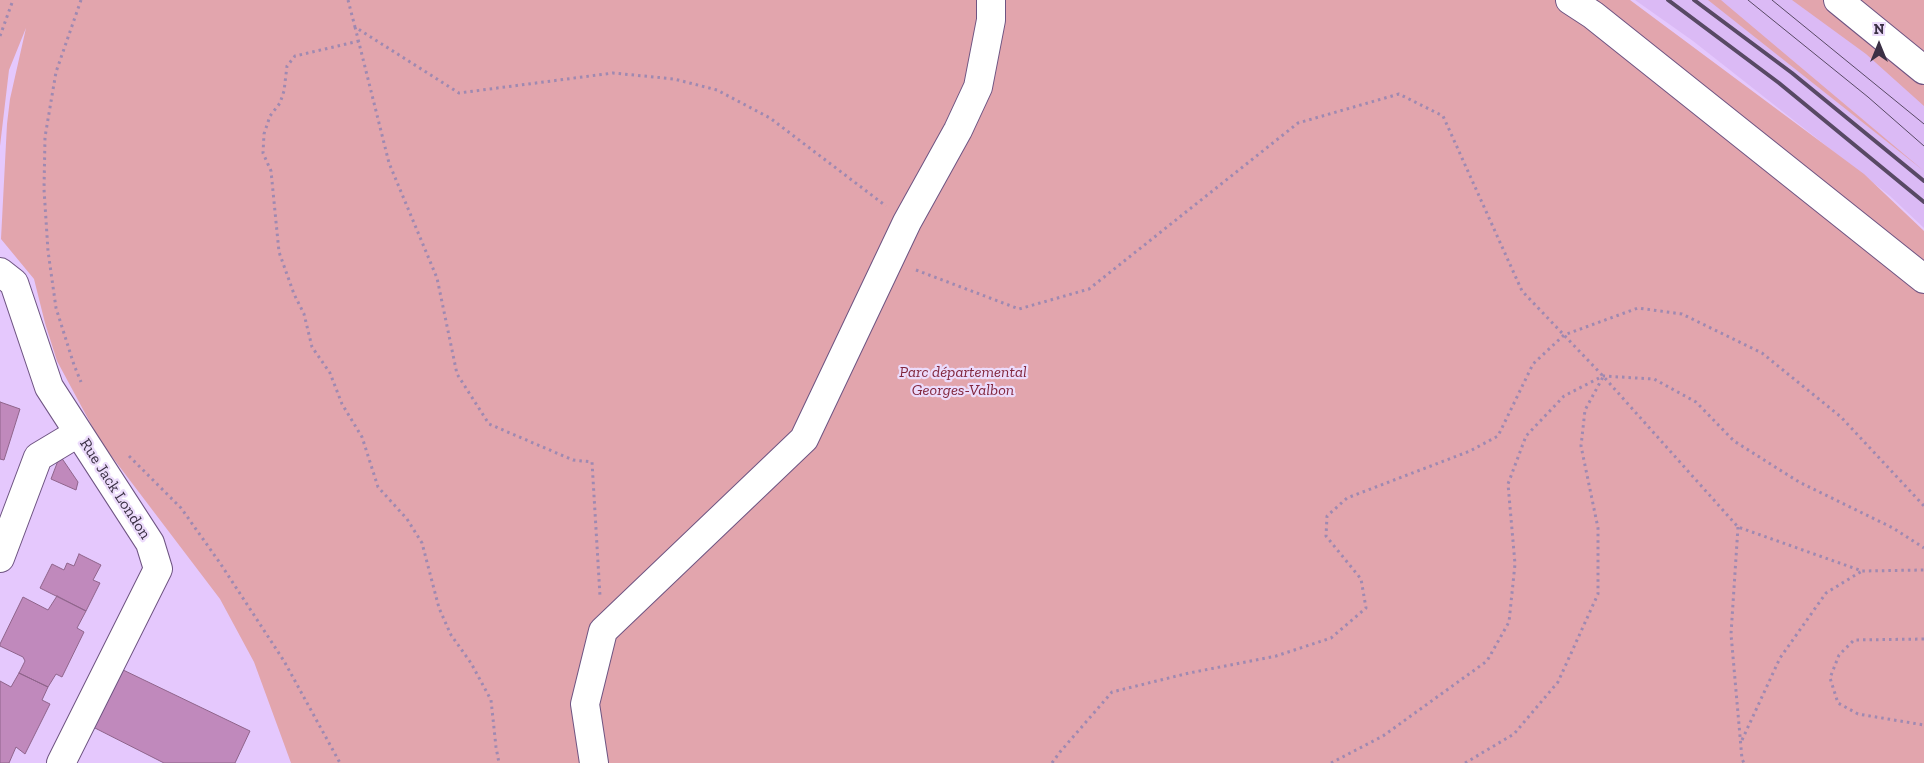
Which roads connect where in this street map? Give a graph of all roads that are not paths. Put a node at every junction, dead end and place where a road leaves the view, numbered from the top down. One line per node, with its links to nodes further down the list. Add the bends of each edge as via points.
1 (991, 0): 10 (street, via 991,20 978,87 907,222 804,439 603,631 585,704)
2 (1570, 0): 6 (street)
3 (1838, 0): 4 (street)
4 (1924, 70)
5 (0, 272): 7 (street, Rue Jack London, via 14,283 49,388)
6 (1924, 279)
7 (78, 433): 8 (street, via 38,456); 9 (street, Rue Jack London, via 150,543 158,569)
8 (0, 558)
9 (61, 763)
10 (594, 763)

